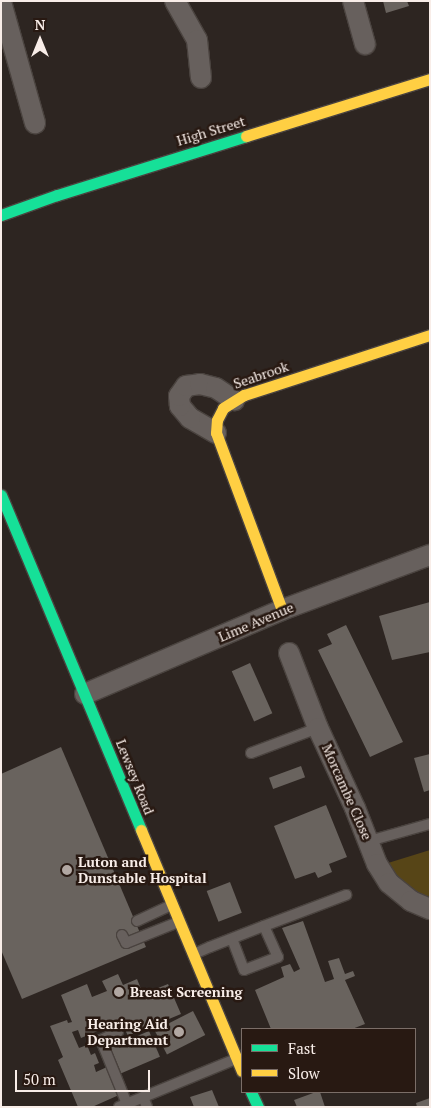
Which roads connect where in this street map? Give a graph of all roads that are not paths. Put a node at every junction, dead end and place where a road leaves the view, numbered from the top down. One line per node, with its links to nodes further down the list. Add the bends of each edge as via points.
1 (175, 1): 5 (street, via 197,40)
2 (353, 1): 4 (street)
3 (1, 2): 7 (street)
4 (365, 44)
5 (201, 78)
6 (430, 79): 8 (street, High Street)
7 (35, 122)
8 (1, 215)
9 (430, 335): 10 (street, Seabrook)
10 (234, 400): 11 (street, Seabrook, via 223,408 217,420); 11 (street, via 216,388 200,384 186,386 179,396 180,406 190,418)
11 (216, 433): 14 (street)
12 (1, 495): 16 (street, Lewsey Road)
13 (430, 555): 14 (street, Lime Avenue)
14 (282, 610): 16 (street, Lime Avenue)
15 (288, 653): 17 (street, Morcambe Close)
16 (85, 694): 22 (street, Lewsey Road)
17 (318, 728): 18 (lane); 20 (street, Morcambe Close)
18 (251, 753)
19 (430, 824): 20 (lane)
20 (369, 841): 23 (street, Morcambe Close, via 377,864 389,883 411,902)
21 (346, 895): 26 (lane)
22 (172, 905): 24 (lane); 25 (street, Lewsey Road)
23 (430, 910)
24 (136, 921)
25 (179, 922): 27 (lane, via 126,943); 29 (street, Lewsey Road)
26 (264, 926): 28 (lane); 28 (lane, via 278,957 244,970)
27 (122, 935)
28 (232, 939): 29 (lane)
29 (193, 955): 31 (street, Lewsey Road)
30 (118, 1032): 35 (lane, via 101,1040)
31 (237, 1058): 32 (street, Lewsey Road); 34 (lane)
32 (241, 1068)
33 (251, 1093): 36 (street)
34 (145, 1102): 35 (lane)
35 (123, 1105)
36 (258, 1107)

